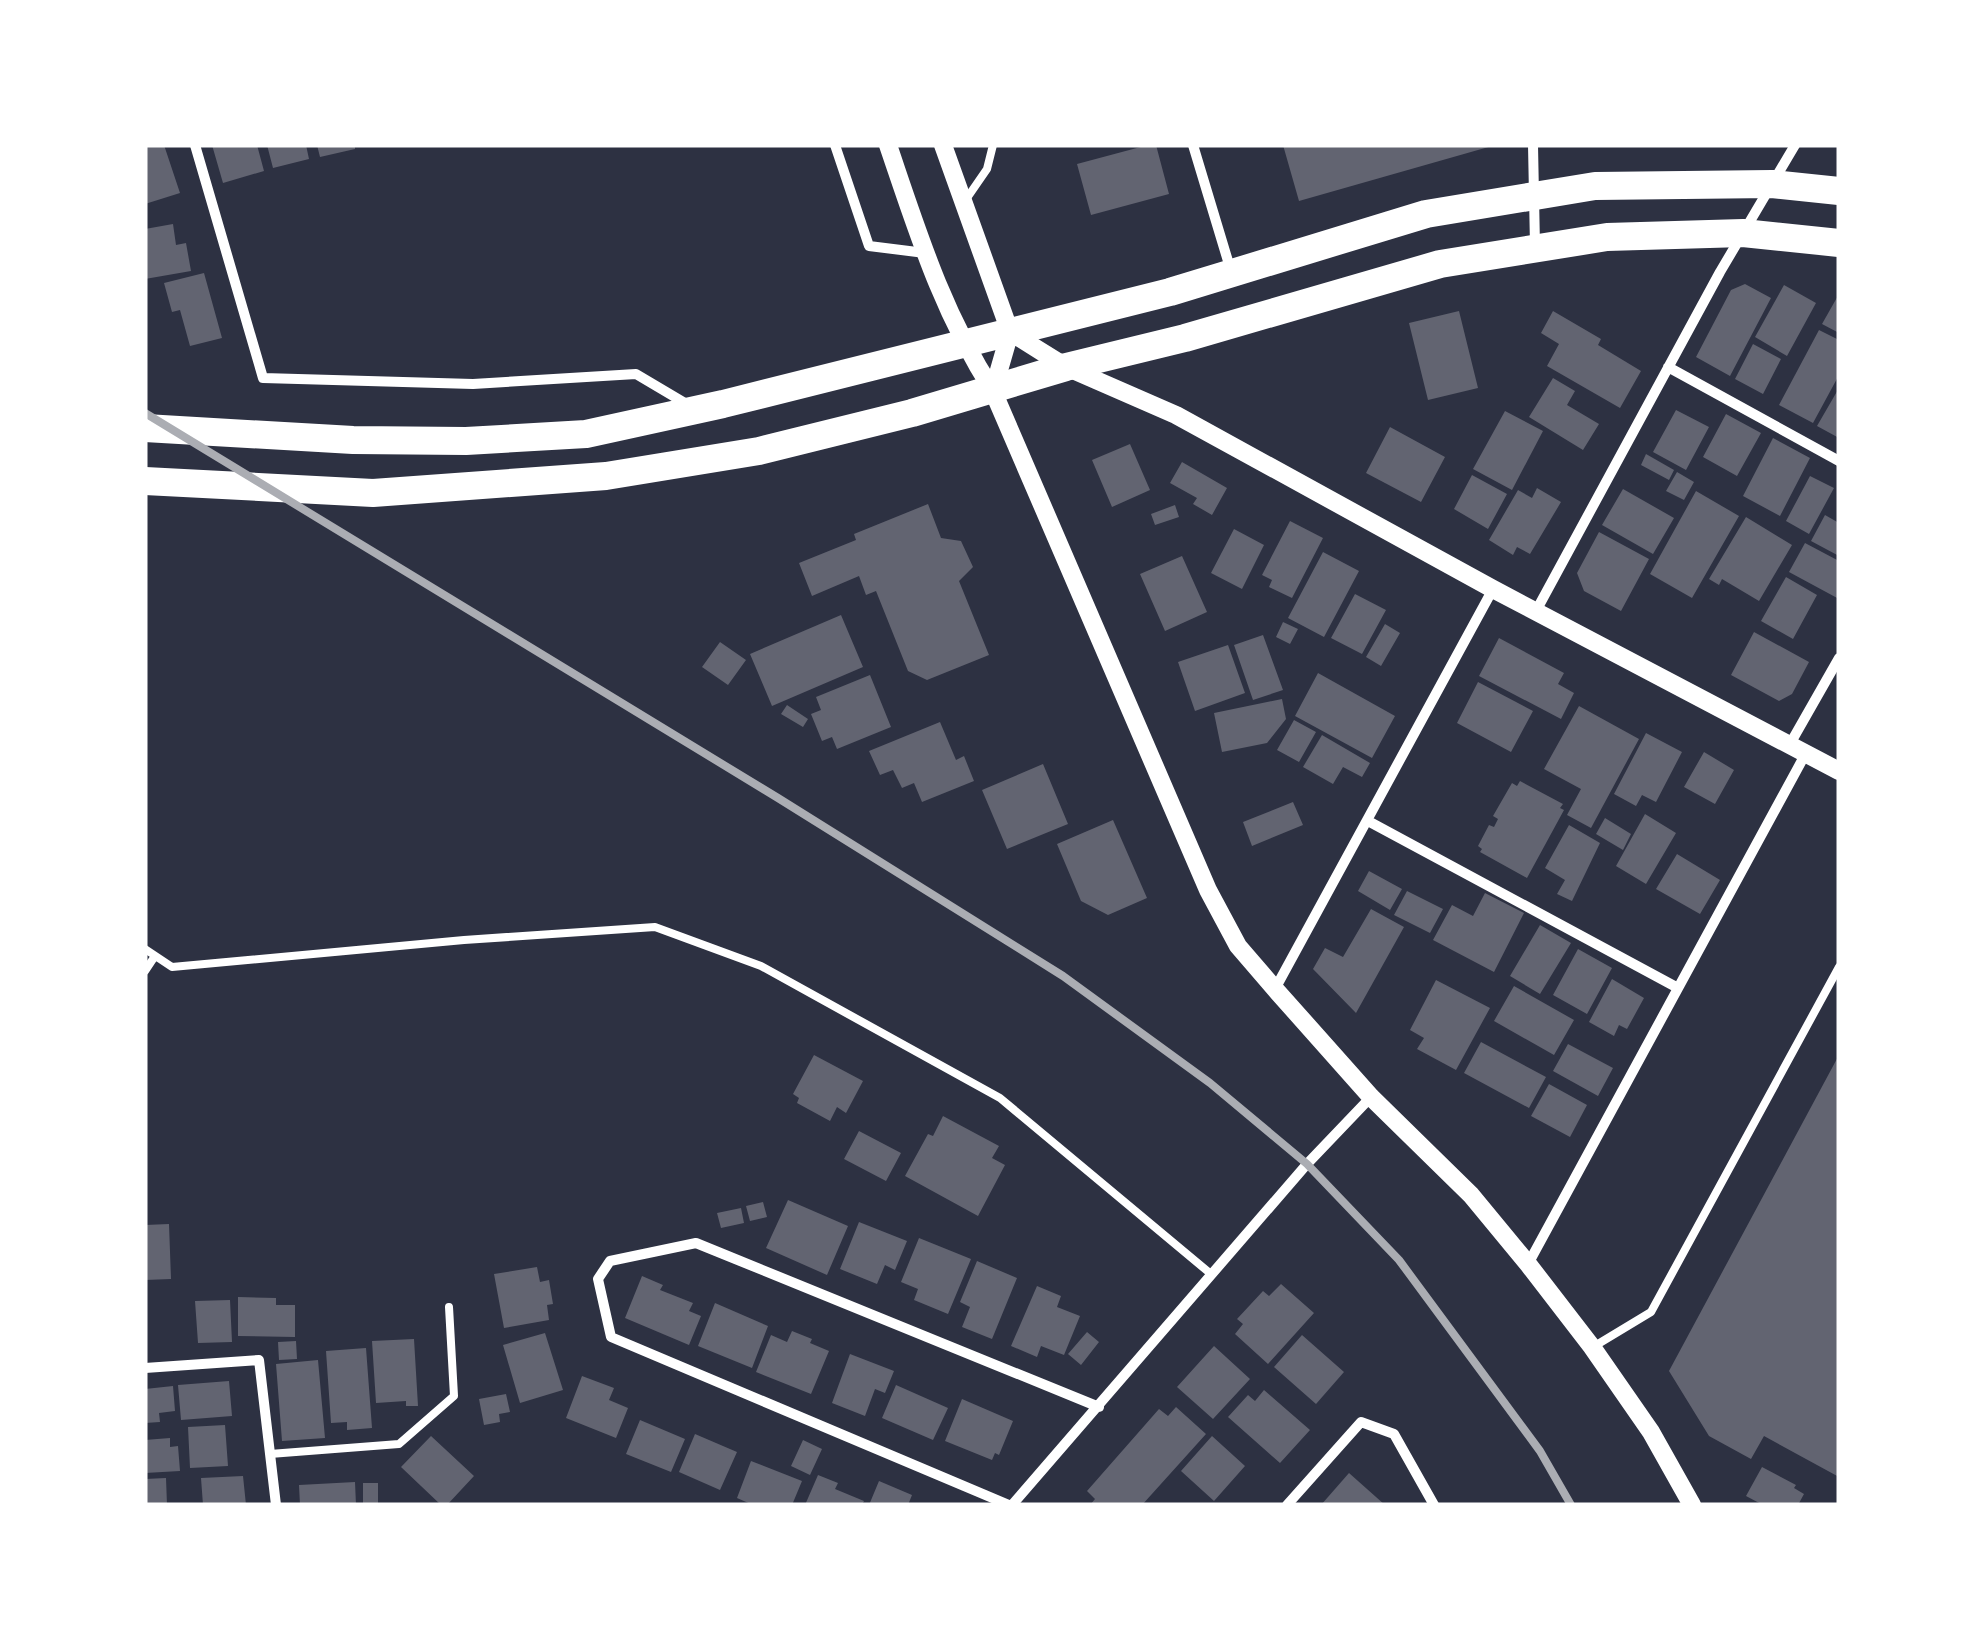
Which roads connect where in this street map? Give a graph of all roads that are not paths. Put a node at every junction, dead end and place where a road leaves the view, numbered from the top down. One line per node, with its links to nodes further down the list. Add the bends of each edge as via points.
1 (194, 145): 23 (street, via 263,378 473,384 636,374)
2 (835, 145): 16 (street, via 869,246)
3 (888, 145): 16 (street)
4 (943, 145): 12 (street)
5 (992, 145): 12 (lane, via 987,169)
6 (1193, 145): 17 (street)
7 (1533, 145): 11 (street)
8 (1795, 145): 9 (street)
9 (1772, 184): 10 (highway); 11 (highway, via 1595,186); 13 (street)
10 (1839, 191)
11 (1532, 194): 15 (street); 17 (highway, via 1426,214)
12 (964, 202): 18 (street)
13 (1743, 233): 14 (highway); 15 (highway); 21 (street)
14 (1839, 243)
15 (1535, 246): 20 (highway, via 1440,264)
16 (925, 253): 19 (street)
17 (1231, 272): 18 (highway)
18 (1010, 332): 19 (highway); 20 (street); 22 (street)
19 (964, 345): 22 (street); 23 (highway)
20 (1066, 366): 22 (highway); 27 (street, via 1176,416)
21 (1668, 368): 25 (street); 28 (street)
22 (993, 391): 26 (highway, via 759,452 606,476 373,493); 38 (street, via 1208,890 1238,946)
23 (696, 410): 24 (highway, via 586,434 466,440)
24 (145, 428)
25 (1839, 461)
26 (145, 481)
27 (1493, 589): 28 (street); 32 (street)
28 (1536, 610): 30 (street)
29 (1839, 658): 30 (street)
30 (1798, 749): 31 (street); 37 (street)
31 (1839, 771)
32 (1368, 821): 37 (street); 38 (street)
33 (145, 949): 34 (lane)
34 (155, 956): 36 (lane); 41 (lane, via 172,968 655,926 761,966 1000,1098)
35 (1839, 967): 43 (lane, via 1651,1312)
36 (145, 970)
37 (1678, 988): 40 (street)
38 (1274, 989): 39 (street)
39 (1371, 1097): 40 (street, via 1470,1195); 41 (street)
40 (1528, 1264): 43 (street)
41 (1211, 1274): 45 (street)
42 (449, 1307): 46 (lane, via 454,1396 399,1444)
43 (1592, 1348): 51 (street)
44 (145, 1368): 46 (street, via 259,1360)
45 (1098, 1407): 48 (street); 48 (street, via 696,1243 610,1261 598,1279 611,1337)
46 (270, 1454): 47 (street)
47 (276, 1505)
48 (1010, 1505)
49 (1287, 1505): 50 (street, via 1360,1422 1394,1434)
50 (1434, 1505)
51 (1692, 1505)

